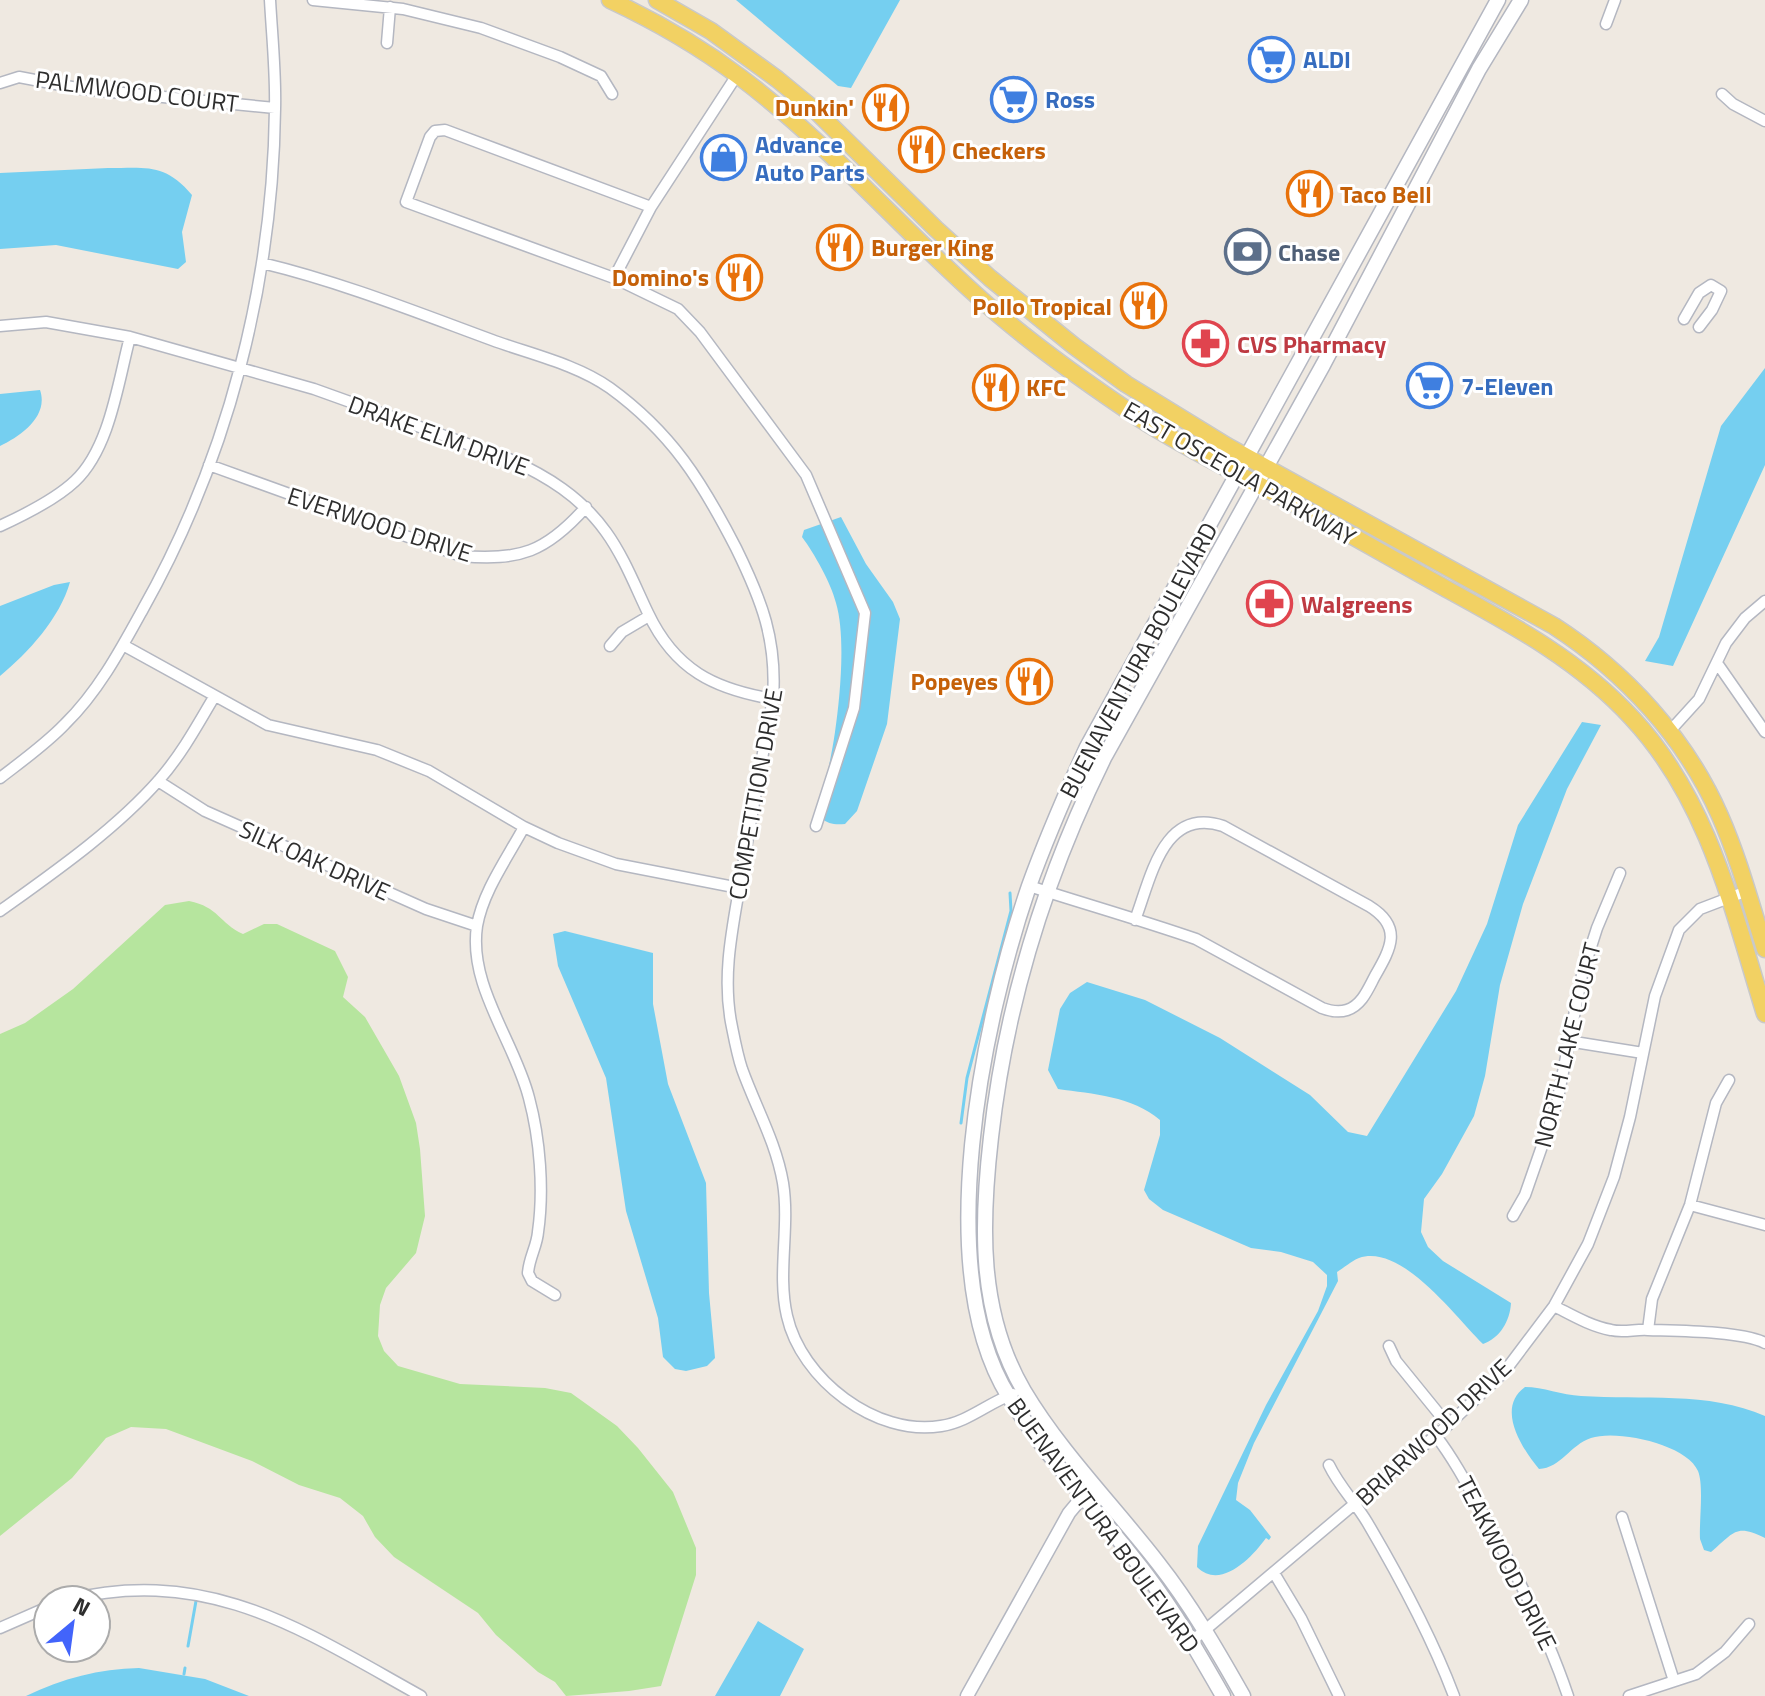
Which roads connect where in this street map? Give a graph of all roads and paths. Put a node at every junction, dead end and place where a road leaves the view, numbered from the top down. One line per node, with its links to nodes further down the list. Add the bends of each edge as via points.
1 (270, 0): 15 (street)
2 (313, 0): 8 (street)
3 (610, 0): 11 (main road, EAST OSCEOLA PARKWAY)
4 (657, 0): 20 (main road, EAST OSCEOLA PARKWAY, via 777,79)
5 (1498, 0): 17 (main road, BUENAVENTURA BOULEVARD)
6 (1521, 0): 18 (main road, BUENAVENTURA BOULEVARD)
7 (1615, 0): 9 (street)
8 (390, 7): 10 (street); 13 (street, via 481,28 560,57 601,76)
9 (1606, 24)
10 (387, 43)
11 (737, 75): 19 (street); 21 (main road, EAST OSCEOLA PARKWAY, via 808,133)
12 (0, 83): 15 (street, PALMWOOD COURT, via 19,77 82,89)
13 (612, 94)
14 (1722, 94): 16 (street)
15 (275, 108): 22 (street)
16 (1765, 121)
17 (1407, 164): 18 (street); 29 (main road, BUENAVENTURA BOULEVARD)
18 (1424, 174): 31 (main road, BUENAVENTURA BOULEVARD)
19 (651, 207): 23 (street); 23 (street, via 445,130 430,137 406,202)
20 (936, 229): 21 (street); 29 (main road, EAST OSCEOLA PARKWAY, via 1074,346)
21 (921, 243): 32 (main road, EAST OSCEOLA PARKWAY, via 975,295 1059,362 1140,418)
22 (262, 263): 28 (street); 47 (street, COMPETITION DRIVE, via 316,276 566,366 608,387 637,411 676,447 708,494 741,559 772,644)
23 (614, 278): 52 (street, via 678,309 716,353 806,475 865,613 854,708)
24 (1684, 319): 26 (street, via 1699,293 1711,285 1721,291)
25 (0, 326): 27 (street, DRAKE ELM DRIVE, via 46,322)
26 (1699, 327)
27 (130, 337): 28 (street, DRAKE ELM DRIVE); 35 (street, via 96,455 75,482)
28 (241, 367): 30 (street); 34 (street, DRAKE ELM DRIVE, via 509,459 540,473)
29 (1246, 457): 31 (main road, EAST OSCEOLA PARKWAY); 32 (main road, BUENAVENTURA BOULEVARD)
30 (209, 465): 34 (street, EVERWOOD DRIVE, via 461,556 498,559 525,553 551,540); 40 (street, via 171,554)
31 (1266, 468): 33 (main road, BUENAVENTURA BOULEVARD); 37 (main road, EAST OSCEOLA PARKWAY)
32 (1236, 474): 33 (main road, EAST OSCEOLA PARKWAY); 43 (main road, BUENAVENTURA BOULEVARD)
33 (1257, 484): 39 (main road, EAST OSCEOLA PARKWAY); 45 (main road, BUENAVENTURA BOULEVARD)
34 (586, 507): 38 (street, DRAKE ELM DRIVE, via 613,542)
35 (0, 526)
36 (1765, 601): 42 (street, via 1735,630)
37 (1518, 607): 39 (street); 48 (main road, EAST OSCEOLA PARKWAY, via 1582,645 1641,698)
38 (649, 616): 41 (street); 47 (street, DRAKE ELM DRIVE, via 680,660 701,676 720,687)
39 (1503, 619): 44 (main road, EAST OSCEOLA PARKWAY)
40 (123, 645): 46 (street); 50 (street, via 65,724)
41 (610, 646)
42 (1717, 663): 48 (street, via 1699,699); 49 (street)
43 (1132, 664): 45 (street); 55 (main road, BUENAVENTURA BOULEVARD, via 1087,747)
44 (1589, 676): 48 (main road, via 1618,690 1652,726); 59 (main road, EAST OSCEOLA PARKWAY, via 1637,722 1672,769 1712,847)
45 (1150, 677): 57 (main road, BUENAVENTURA BOULEVARD, via 1074,818)
46 (214, 697): 51 (street); 53 (street, via 268,725 377,750 429,771)
47 (773, 699): 56 (street, COMPETITION DRIVE)
48 (1669, 732): 58 (main road, EAST OSCEOLA PARKWAY, via 1720,815)
49 (1765, 732)
50 (0, 778)
51 (158, 781): 60 (street); 62 (street, SILK OAK DRIVE, via 205,811 426,909)
52 (816, 826)
53 (524, 827): 56 (street, via 616,864); 62 (street)
54 (1620, 873): 65 (street, NORTH LAKE COURT, via 1582,975)
55 (1029, 886): 57 (street); 77 (main road, BUENAVENTURA BOULEVARD, via 1004,970 971,1158 968,1238 975,1309)
56 (739, 888): 77 (street, COMPETITION DRIVE, via 729,945 731,1019 742,1067 772,1138 783,1183 783,1288 787,1318 803,1353 841,1396 887,1422 912,1428 960,1421)
57 (1046, 891): 61 (street); 76 (main road, BUENAVENTURA BOULEVARD, via 1005,1042 986,1213 989,1295)
58 (1747, 891): 59 (street, BRIARWOOD DRIVE); 63 (main road, EAST OSCEOLA PARKWAY)
59 (1728, 896): 64 (main road, EAST OSCEOLA PARKWAY); 66 (street, BRIARWOOD DRIVE, via 1693,913 1679,930 1655,996)
60 (0, 911)
61 (1135, 920): 61 (street, via 1196,939 1337,1012 1360,1001 1391,946 1389,926 1379,912 1223,826 1202,821 1168,840)
62 (477, 926): 71 (street, via 477,962 529,1097 536,1131 538,1234 528,1273)
63 (1765, 949)
64 (1765, 1014)
65 (1568, 1041): 66 (street); 69 (street, NORTH LAKE COURT, via 1557,1103)
66 (1643, 1053): 72 (street, BRIARWOOD DRIVE, via 1614,1177 1588,1244)
67 (1729, 1080): 68 (street, via 1716,1103)
68 (1690, 1205): 70 (street); 73 (street, via 1652,1299)
69 (1513, 1216)
70 (1765, 1225)
71 (555, 1295)
72 (1554, 1306): 73 (street, via 1614,1331); 78 (street, BRIARWOOD DRIVE, via 1505,1371)
73 (1648, 1330): 74 (street, via 1733,1334)
74 (1765, 1343)
75 (1389, 1346): 78 (street)
76 (1024, 1391): 77 (street, COMPETITION DRIVE); 81 (main road, BUENAVENTURA BOULEVARD)
77 (1008, 1396): 82 (main road, BUENAVENTURA BOULEVARD)
78 (1448, 1425): 79 (street, BRIARWOOD DRIVE)
79 (1436, 1436): 83 (street, BRIARWOOD DRIVE); 99 (street, TEAKWOOD DRIVE, via 1526,1591)
80 (1329, 1465): 83 (street)
81 (1094, 1484): 82 (street); 90 (main road, BUENAVENTURA BOULEVARD)
82 (1082, 1494): 91 (main road, BUENAVENTURA BOULEVARD); 94 (street)
83 (1355, 1504): 85 (street, BRIARWOOD DRIVE); 98 (street, via 1393,1566)
84 (1622, 1517): 92 (street)
85 (1274, 1573): 90 (street, BRIARWOOD DRIVE); 97 (street)
86 (112, 1592): 93 (street, via 166,1590 232,1601 290,1623)
87 (32, 1614): 89 (street)
88 (1749, 1624): 92 (street, via 1725,1652 1696,1674)
89 (0, 1628)
90 (1206, 1630): 91 (street, BRIARWOOD DRIVE); 96 (main road, BUENAVENTURA BOULEVARD)
91 (1192, 1641): 95 (main road, BUENAVENTURA BOULEVARD)
92 (1674, 1681): 100 (street)
93 (421, 1696)
94 (967, 1696)
95 (1223, 1696)
96 (1243, 1696)
97 (1339, 1696)
98 (1454, 1696)
99 (1568, 1696)
100 (1629, 1696)

